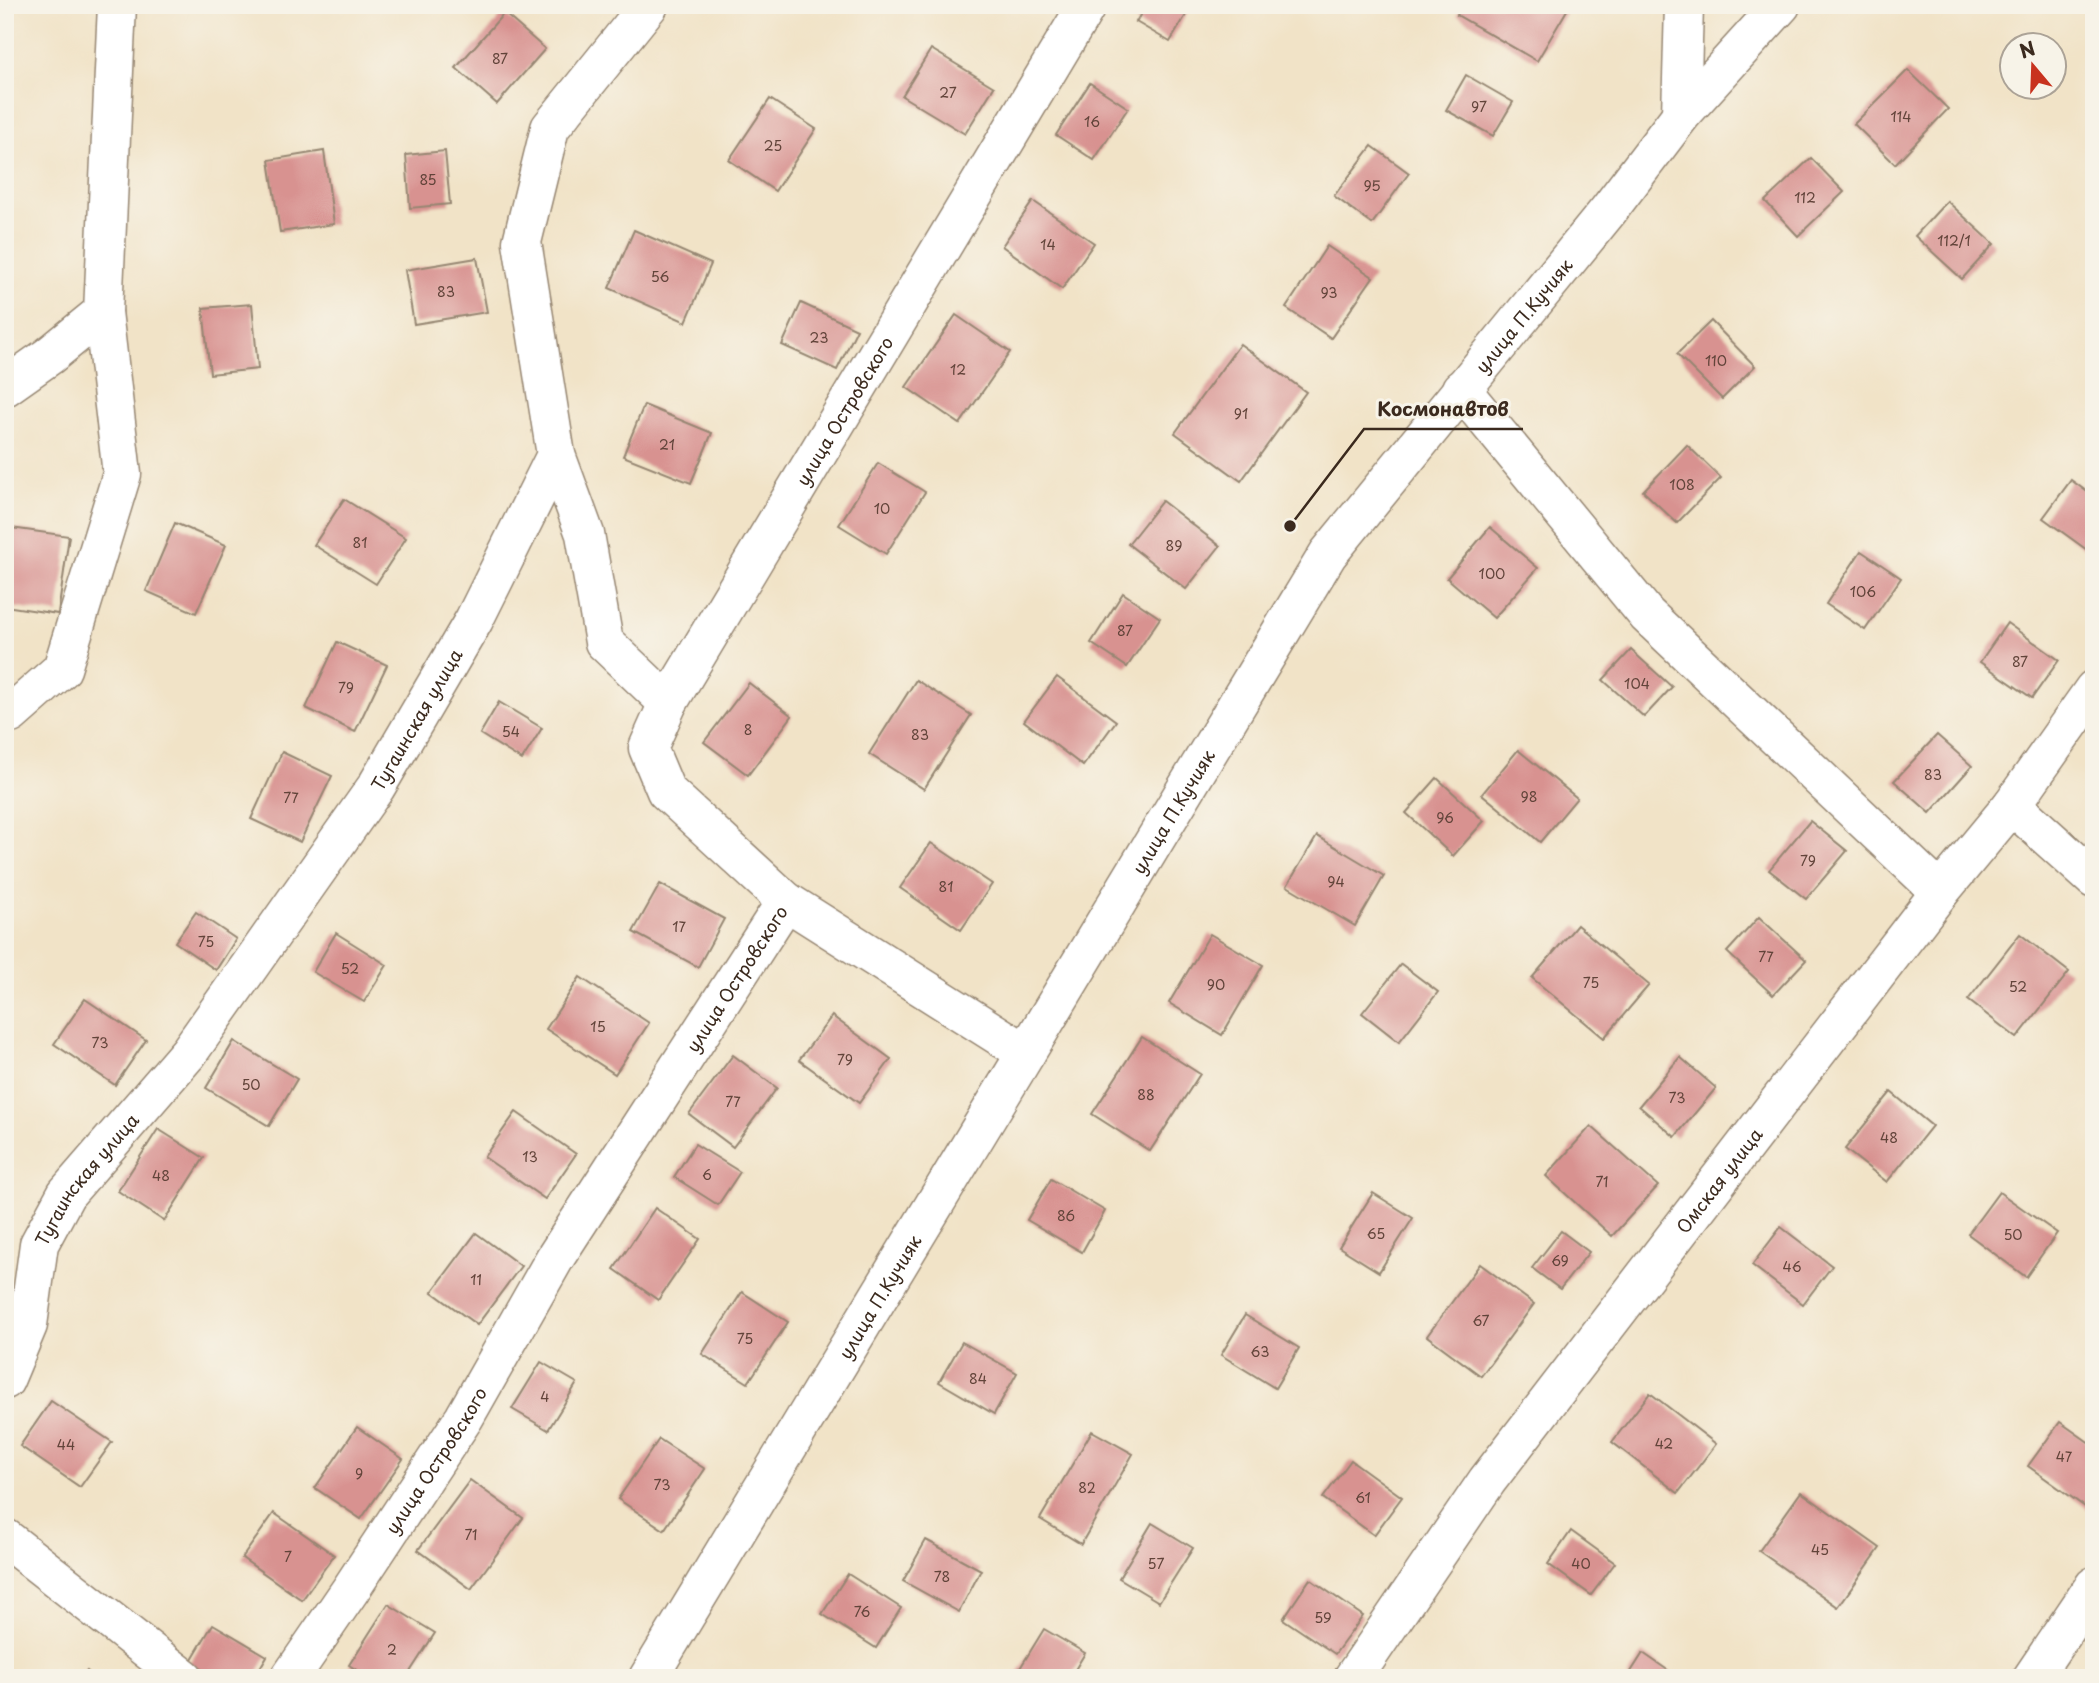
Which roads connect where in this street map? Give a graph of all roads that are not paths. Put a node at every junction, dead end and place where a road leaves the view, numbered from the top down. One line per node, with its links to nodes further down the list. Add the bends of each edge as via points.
1 (117, 5): 7 (street)
2 (649, 5): 10 (street, via 550,128 522,242)
3 (1087, 5): 12 (street, улица Островского)
4 (1684, 5): 6 (street)
5 (1781, 5): 6 (street, улица П.Кучияк)
6 (1681, 115): 9 (street, улица П.Кучияк)
7 (103, 312): 8 (street); 13 (street, via 122,474 62,669 11,714)
8 (5, 387)
9 (1461, 389): 16 (street, via 1647,615); 18 (street, улица П.Кучияк, via 1328,554)
10 (556, 455): 12 (street, via 585,534 604,642); 19 (street, Тугаинская улица, via 474,620 376,787 189,1052 66,1194 39,1244 28,1325)
11 (2094, 689): 14 (street, Омская улица)
12 (668, 703): 17 (street, улица Островского, via 648,748 666,791)
13 (5, 714)
14 (2012, 805): 15 (street); 16 (street, Омская улица)
15 (2094, 879)
16 (1940, 892): 25 (street, Омская улица, via 1487,1482)
17 (786, 901): 18 (street); 23 (street, улица Островского, via 555,1258 464,1418)
18 (1026, 1053): 24 (street, улица П.Кучияк)
19 (5, 1380)
20 (5, 1538): 22 (street)
21 (2094, 1586): 26 (street)
22 (184, 1678)
23 (290, 1678)
24 (648, 1678)
25 (1353, 1678)
26 (2032, 1678)

